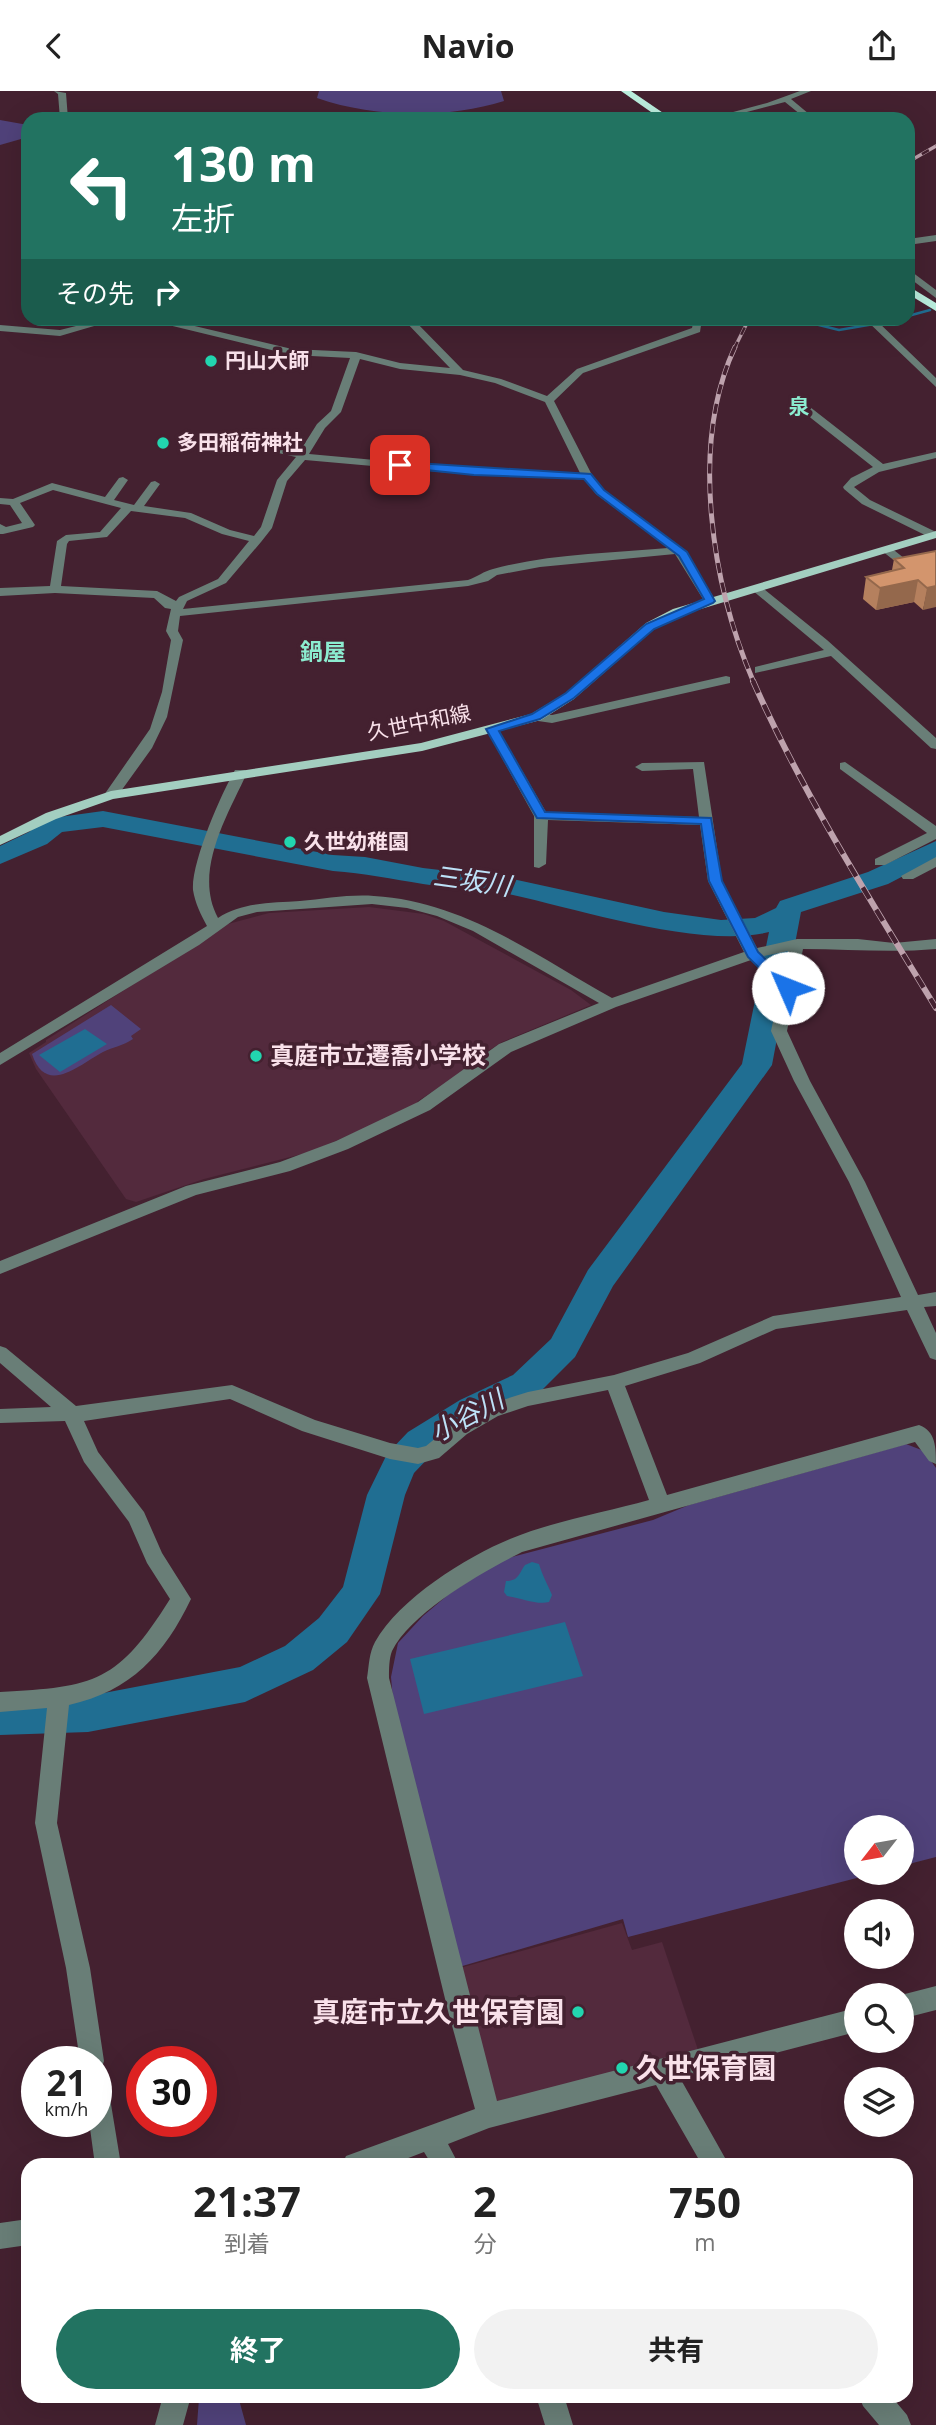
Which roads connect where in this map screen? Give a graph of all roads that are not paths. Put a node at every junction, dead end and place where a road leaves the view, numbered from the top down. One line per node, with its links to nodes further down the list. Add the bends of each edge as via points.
1 (58, 91): 5 (street)
2 (625, 91): 6 (highway)
3 (807, 91): 4 (street)
4 (787, 99): 7 (street); 8 (street)
5 (63, 112)
6 (656, 112)
7 (738, 112)
8 (801, 112)
9 (936, 238): 10 (street)
10 (915, 241)
11 (915, 278): 13 (street)
12 (915, 294): 14 (highway)
13 (936, 295)
14 (936, 308)
15 (86, 326): 20 (street, via 60,333)
16 (184, 326): 21 (street, via 292,352)
17 (417, 326): 22 (street)
18 (697, 326): 24 (street, via 580,371)
19 (877, 326): 23 (street)
20 (0, 328)
21 (356, 355): 22 (street, via 400,366); 28 (street, via 336,412)
22 (460, 372): 24 (street)
23 (936, 384)
24 (549, 400): 30 (street)
25 (806, 409): 29 (street)
26 (231, 441): 28 (street)
27 (936, 455): 29 (street)
28 (302, 456): 30 (street, via 474,472); 39 (street, via 282,480 266,528)
29 (881, 468): 38 (street, via 853,479 848,487 866,502)
30 (587, 476): 41 (street, via 600,492)
31 (123, 480): 34 (street)
32 (155, 484): 36 (street)
33 (0, 501): 35 (street)
34 (108, 501): 35 (street, via 52,486); 36 (street)
35 (14, 502): 37 (street, via 29,525 3,531)
36 (132, 508): 39 (street, via 187,515); 44 (street, via 103,535 66,538 61,543)
37 (0, 527)
38 (934, 534): 40 (main road, 久世中和線)
39 (257, 540): 47 (street, via 222,581 195,591)
40 (886, 549): 42 (street); 43 (main road, 久世中和線)
41 (678, 550): 46 (street); 47 (street, via 540,564 493,572 468,583 261,607)
42 (913, 570)
43 (756, 588): 46 (main road, 久世中和線); 48 (street)
44 (55, 590): 45 (street); 47 (street, via 157,595)
45 (0, 592)
46 (710, 601): 51 (main road, 久世中和線, via 650,626 570,696)
47 (177, 609): 57 (street, via 172,631 177,640 159,722)
48 (833, 652): 49 (street); 53 (street)
49 (759, 670)
50 (726, 680): 51 (street, via 552,719)
51 (536, 717): 52 (main road, 久世中和線)
52 (492, 729): 56 (main road, 久世中和線, via 422,747); 58 (street)
53 (936, 745)
54 (845, 766): 60 (street)
55 (642, 767): 59 (street, via 699,765)
56 (240, 773): 57 (main road, 久世中和線); 66 (street, via 203,867 200,887 206,913)
57 (111, 795): 61 (main road, 久世中和線, via 51,815)
58 (541, 816): 59 (street); 64 (street)
59 (707, 821): 69 (street, via 715,881)
60 (936, 834): 63 (street)
61 (0, 841)
62 (936, 861): 65 (street)
63 (880, 862)
64 (539, 864)
65 (908, 876)
66 (215, 926): 71 (street, via 233,914 257,908 372,900 407,904 478,928); 72 (street)
67 (797, 944): 68 (street, via 894,948); 69 (street); 70 (street)
68 (936, 944)
69 (753, 954): 70 (street); 71 (street)
70 (788, 988): 75 (street, via 779,1031)
71 (611, 1004): 73 (street, via 505,1048 424,1107 342,1145 285,1167 192,1190)
72 (0, 1060)
73 (0, 1268)
74 (936, 1299): 75 (street)
75 (915, 1303): 77 (street); 78 (street, via 773,1323 694,1358)
76 (0, 1353): 79 (street)
77 (936, 1353)
78 (614, 1382): 79 (street, via 491,1411 432,1453 418,1457 309,1426 232,1392 95,1413); 82 (street)
79 (70, 1412): 80 (street); 83 (street, via 91,1457 137,1518 154,1557 181,1599 135,1665 110,1683)
80 (0, 1416)
81 (936, 1456): 82 (street, via 919,1433)
82 (661, 1505): 90 (street, via 517,1545 487,1559 401,1622 383,1647 378,1678)
83 (59, 1699): 84 (street); 88 (street, via 46,1823)
84 (0, 1702)
85 (936, 1998): 86 (street)
86 (914, 2004)
87 (844, 2022): 89 (street)
88 (91, 2046)
89 (662, 2071): 90 (street); 96 (street)
90 (489, 2116): 92 (street)
91 (104, 2137): 93 (street)
92 (430, 2138): 94 (street); 95 (street)
93 (107, 2158)
94 (374, 2158)
95 (442, 2158)
96 (712, 2158)
97 (21, 2233): 98 (street)
98 (0, 2236)
99 (552, 2403): 101 (street)
100 (879, 2403): 102 (street)
101 (559, 2425)
102 (897, 2425)

